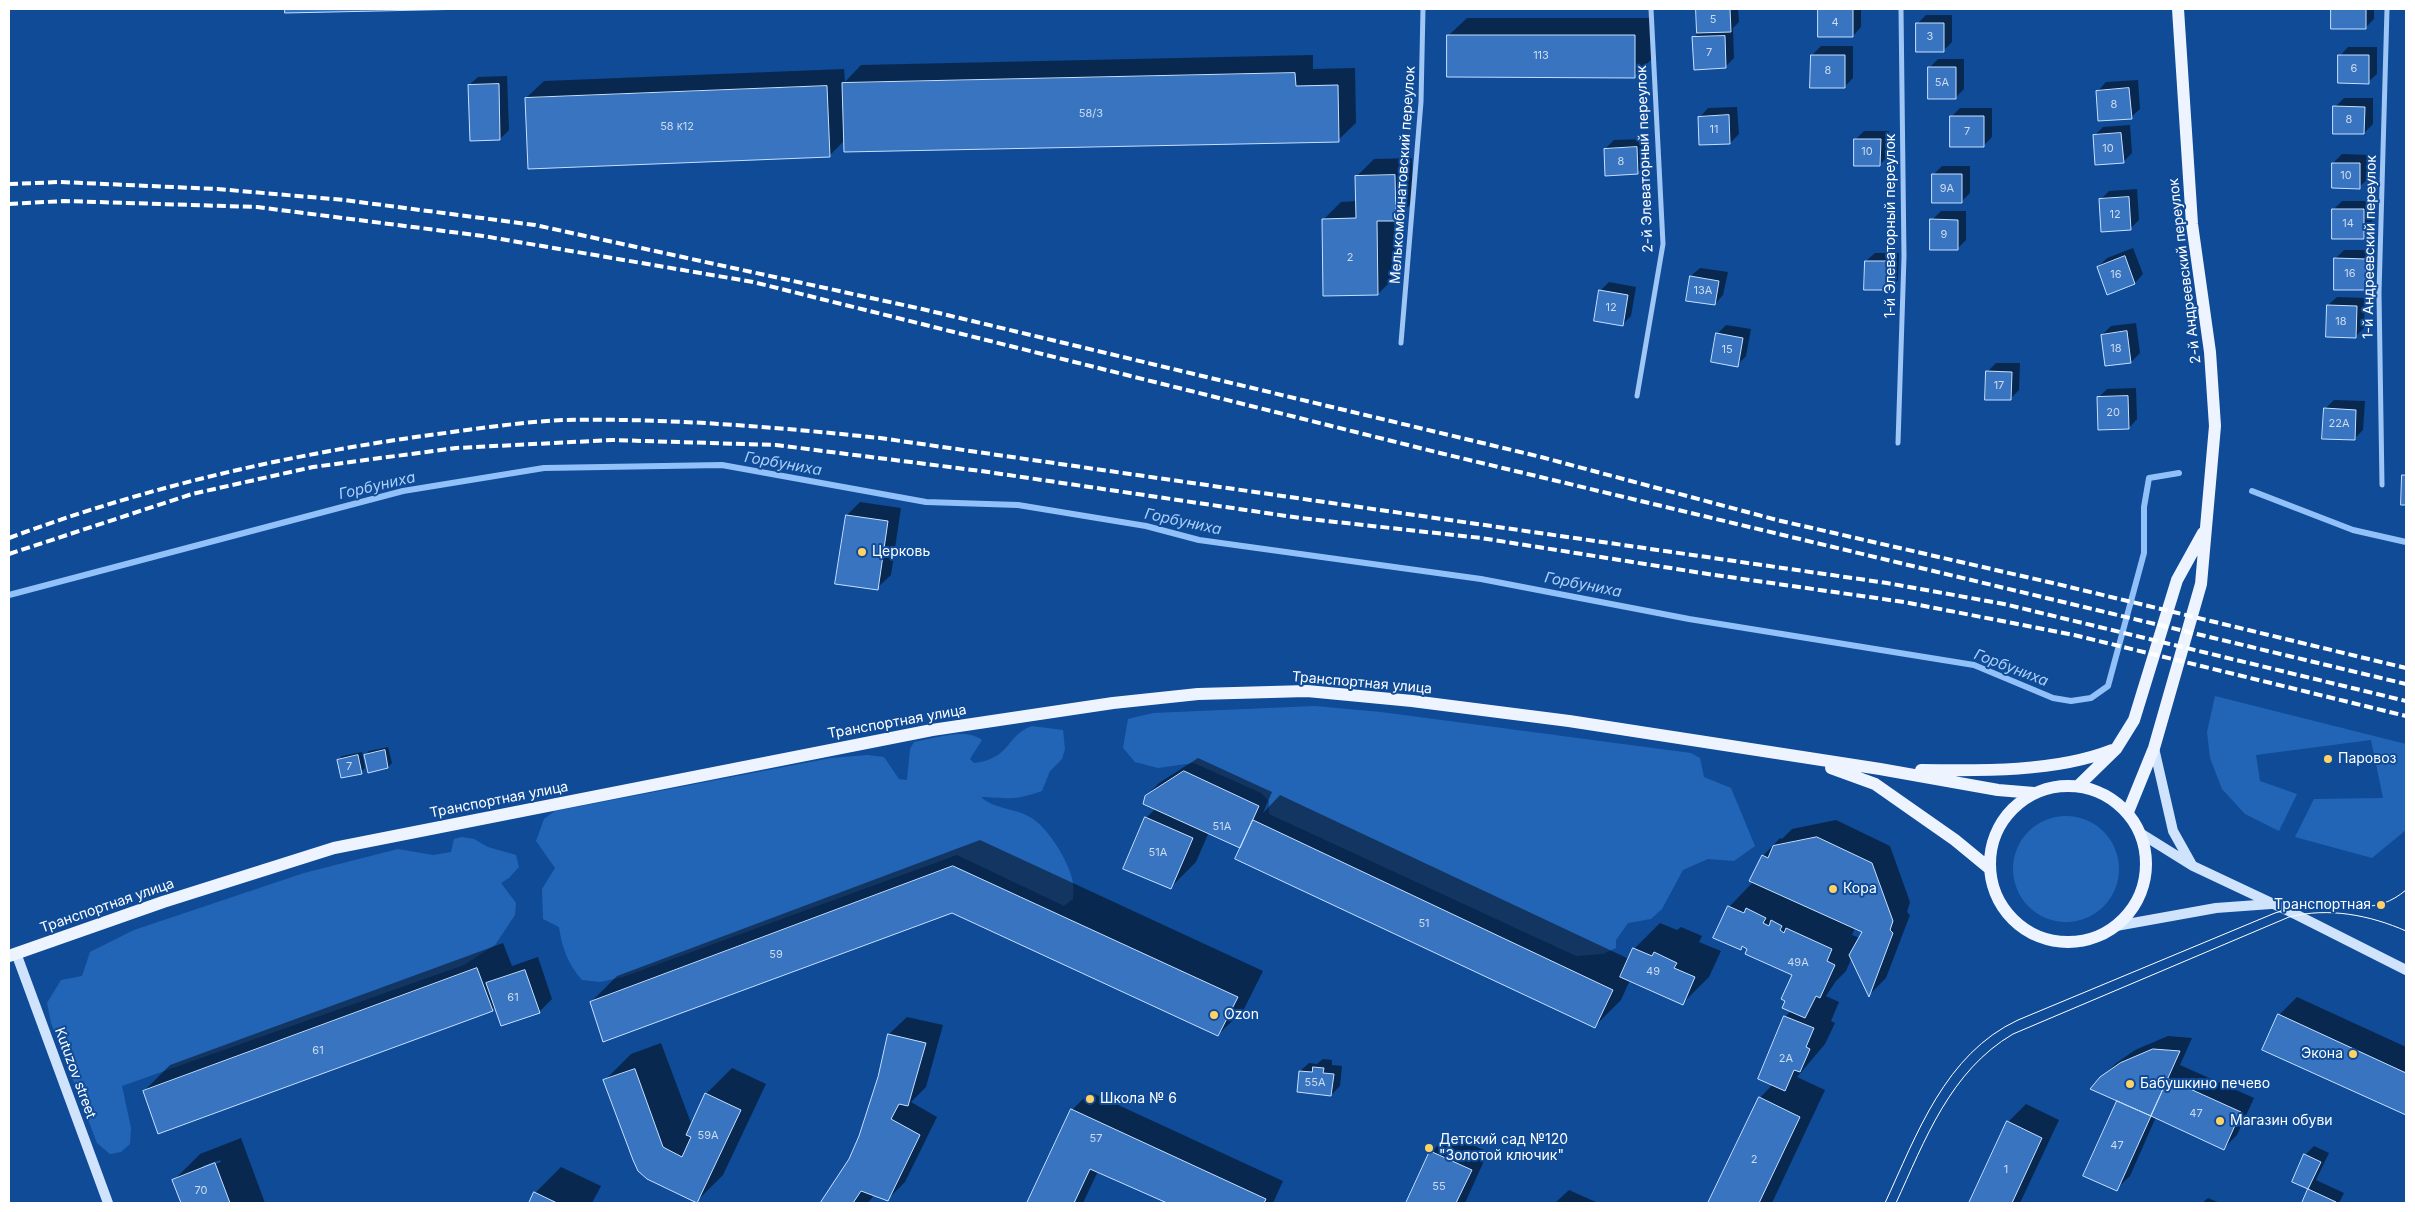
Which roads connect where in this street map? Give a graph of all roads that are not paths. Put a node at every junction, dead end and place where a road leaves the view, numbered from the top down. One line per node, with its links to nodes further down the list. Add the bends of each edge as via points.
1 (1424, 9): 6 (street, Мелькомбинатовский переулок, via 1421,102)
2 (1651, 9): 7 (street, 2-й Элеваторный переулок, via 1662,244)
3 (1901, 9): 8 (street, 1-й Элеваторный переулок, via 1904,257)
4 (2178, 9): 10 (main road, 2-й Андреевский переулок, via 2192,224 2210,352 2215,426)
5 (2387, 9): 9 (street, 1-й Андреевский переулок, via 2379,292)
6 (1401, 343)
7 (1637, 396)
8 (1898, 443)
9 (2382, 486)
10 (2206, 529): 11 (main road, 2-й Андреевский переулок, via 2201,584); 12 (main road, via 2177,580 2134,720)
11 (2154, 748): 17 (main road, 2-й Андреевский переулок); 19 (main road, via 2173,831)
12 (2116, 749): 14 (main road, via 2083,760 2047,765); 15 (main road)
13 (1810, 760): 14 (main road); 20 (main road, via 1875,784); 23 (main road, Транспортная улица, via 1569,721 1307,691 1198,694 1113,703 932,730 334,848)
14 (1880, 769): 16 (main road, via 1998,790)
15 (2078, 786): 16 (main road); 17 (main road, via 2097,791)
16 (2034, 793): 20 (main road, via 2015,806 2000,824 1992,845)
17 (2128, 812): 18 (main road)
18 (2140, 833): 19 (main road); 22 (main road, via 2146,858 2144,884 2134,907)
19 (2193, 866): 21 (main road)
20 (1990, 868): 22 (main road, via 1992,886 2003,908 2019,925 2040,937 2064,942 2082,941)
21 (2274, 904): 22 (main road, via 2216,908); 24 (main road)
22 (2116, 926)
23 (12, 954): 25 (main road, Kutuzov street)
24 (2406, 970)
25 (108, 1203)

